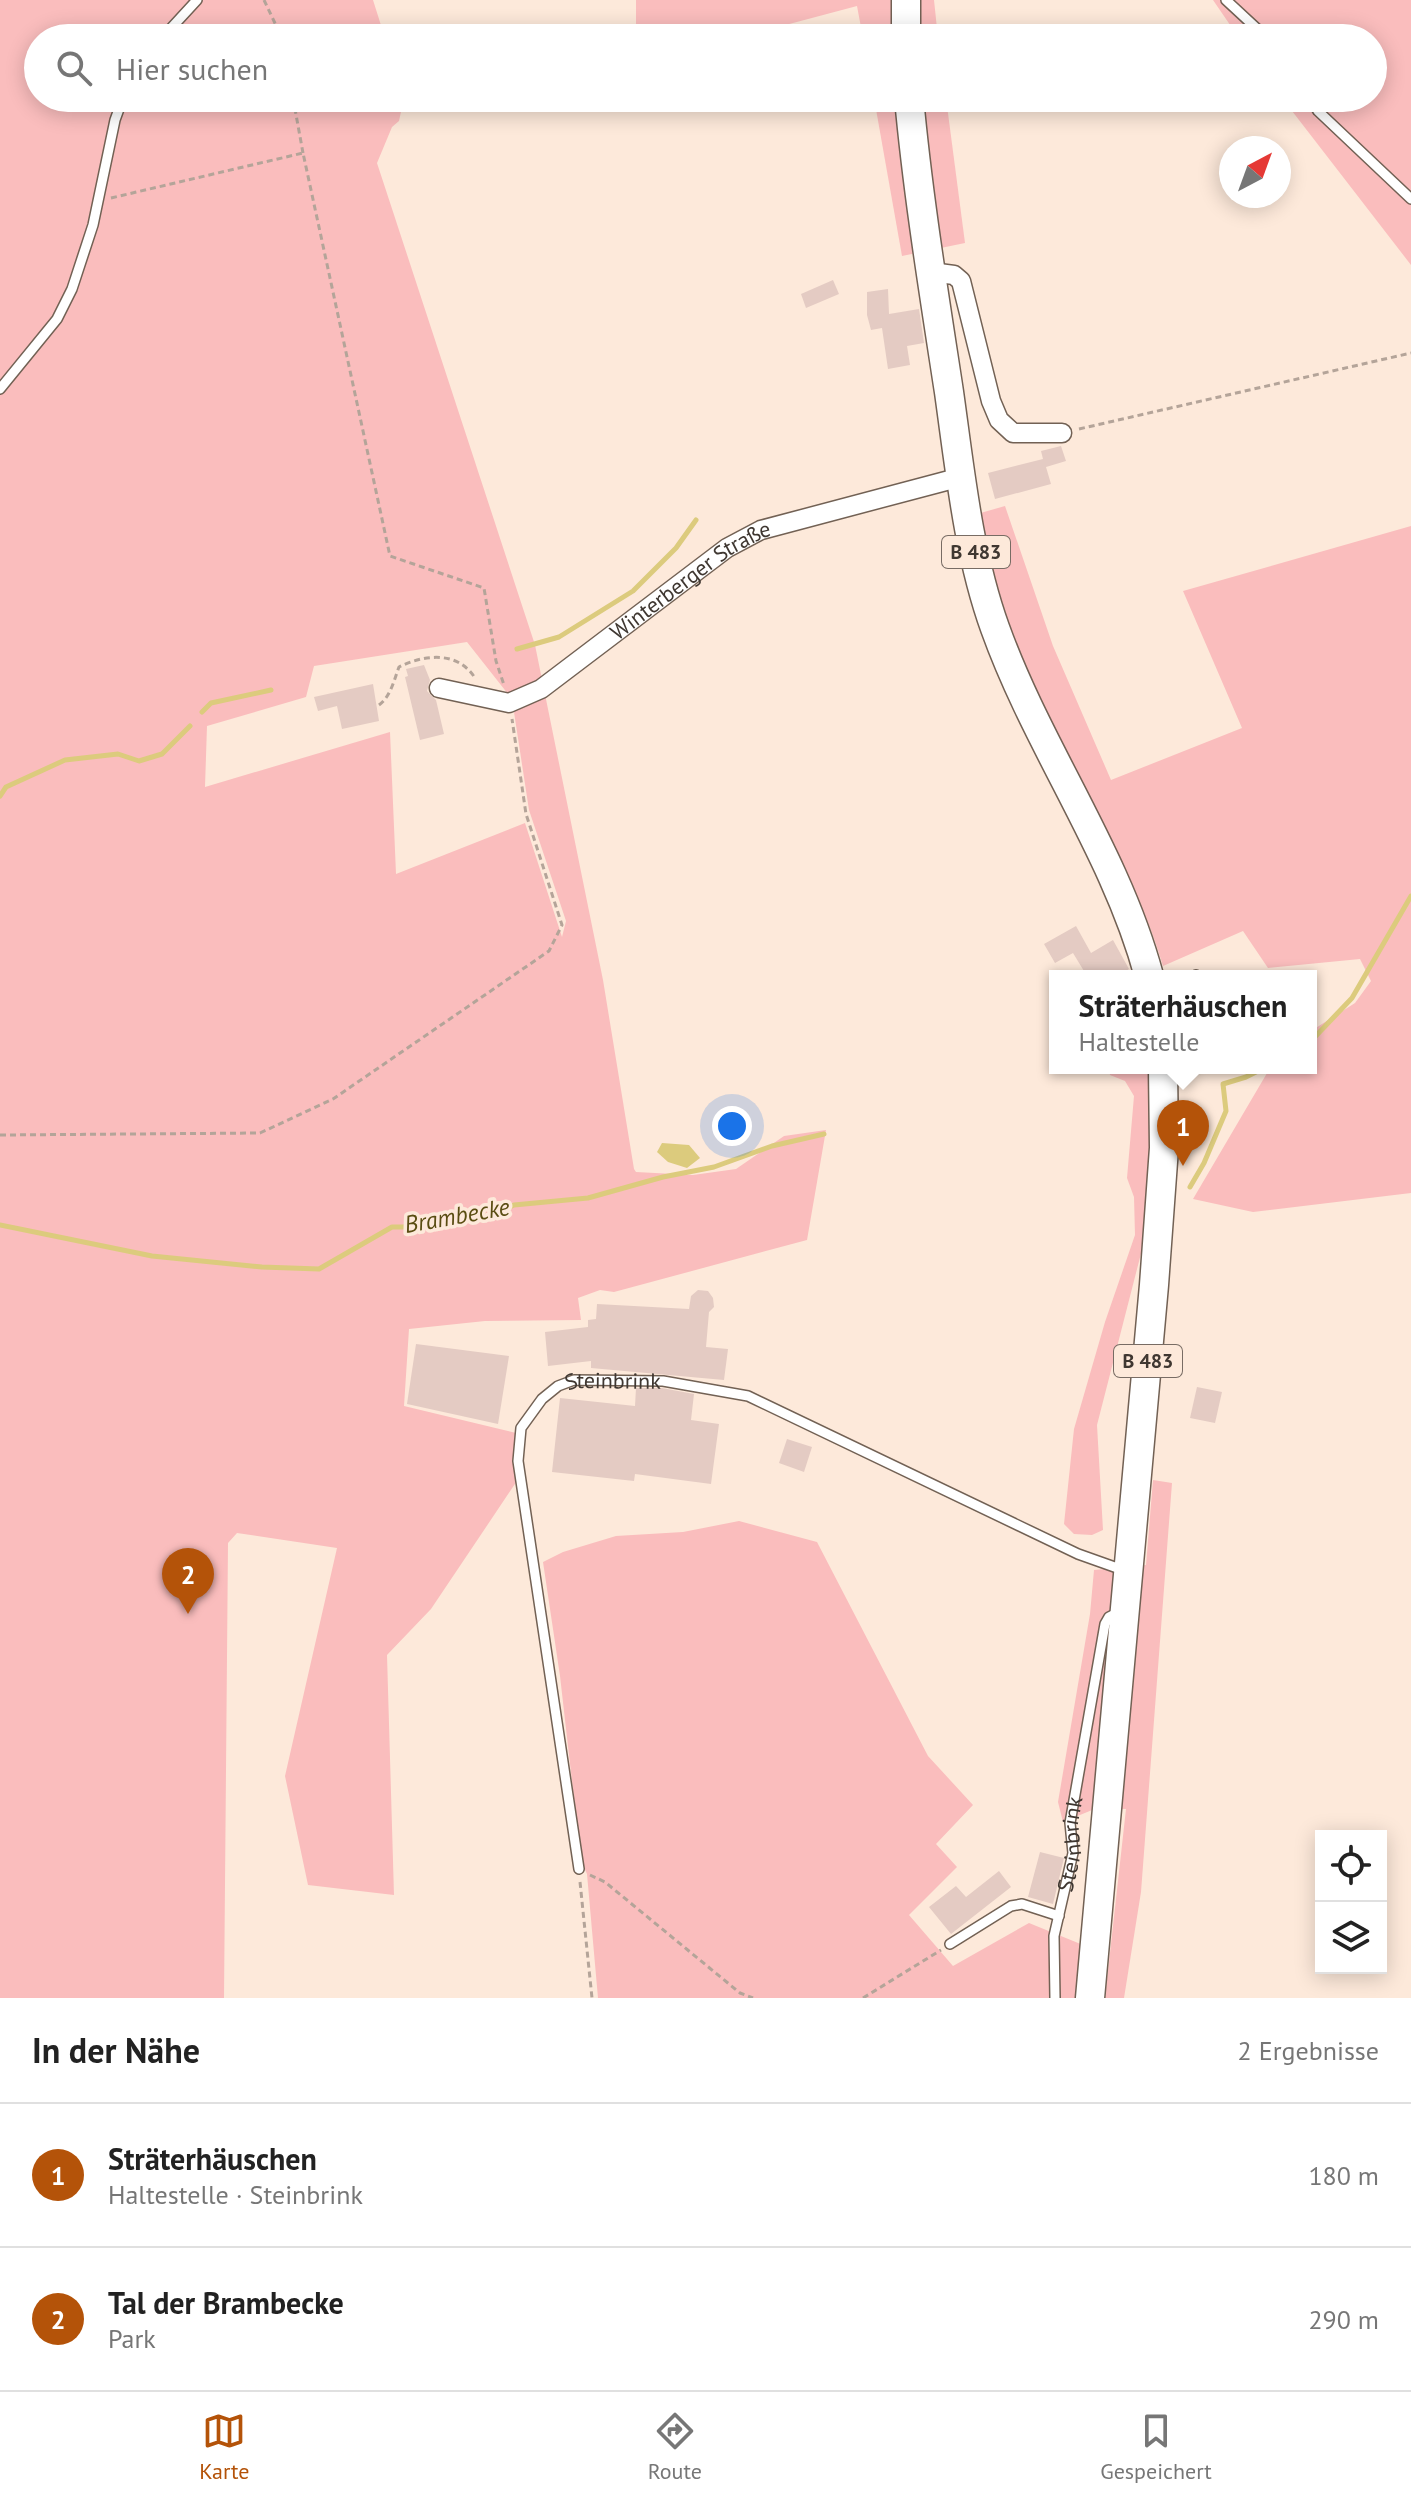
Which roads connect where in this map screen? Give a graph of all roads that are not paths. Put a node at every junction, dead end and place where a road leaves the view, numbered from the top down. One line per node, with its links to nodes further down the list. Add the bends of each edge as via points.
1 (197, 0): 4 (lane)
2 (906, 0): 5 (main road)
3 (1226, 0): 6 (lane)
4 (175, 24)
5 (906, 24)
6 (1252, 24)
7 (118, 112): 12 (lane, via 99,201 64,307)
8 (911, 112): 11 (main road, B 483)
9 (1319, 112): 10 (lane)
10 (1411, 199)
11 (931, 272): 13 (street, via 961,281 999,420 1013,433); 14 (main road, B 483)
12 (0, 389)
13 (1062, 433)
14 (961, 477): 15 (street, Winterberger Straße, via 761,530 727,548 541,689 509,703); 16 (main road, B 483, via 994,626 1033,720 1115,878)
15 (439, 688)
16 (1147, 970)
17 (1163, 1079): 18 (main road, Steinbrink / B 483, via 1161,1189)
18 (1130, 1573): 19 (main road, Steinbrink / B 483); 20 (lane, Steinbrink, via 1078,1554 748,1396 663,1381 574,1380 558,1386 521,1428 518,1461)
19 (1126, 1609): 21 (lane, Steinbrink, via 1105,1624 1070,1823 1073,1853); 24 (main road, Steinbrink / B 483)
20 (579, 1869)
21 (1059, 1916): 22 (lane, via 1022,1904 1011,1906); 23 (lane, Steinbrink, via 1054,1936)
22 (950, 1944)
23 (1055, 1998)
24 (1090, 1998)

